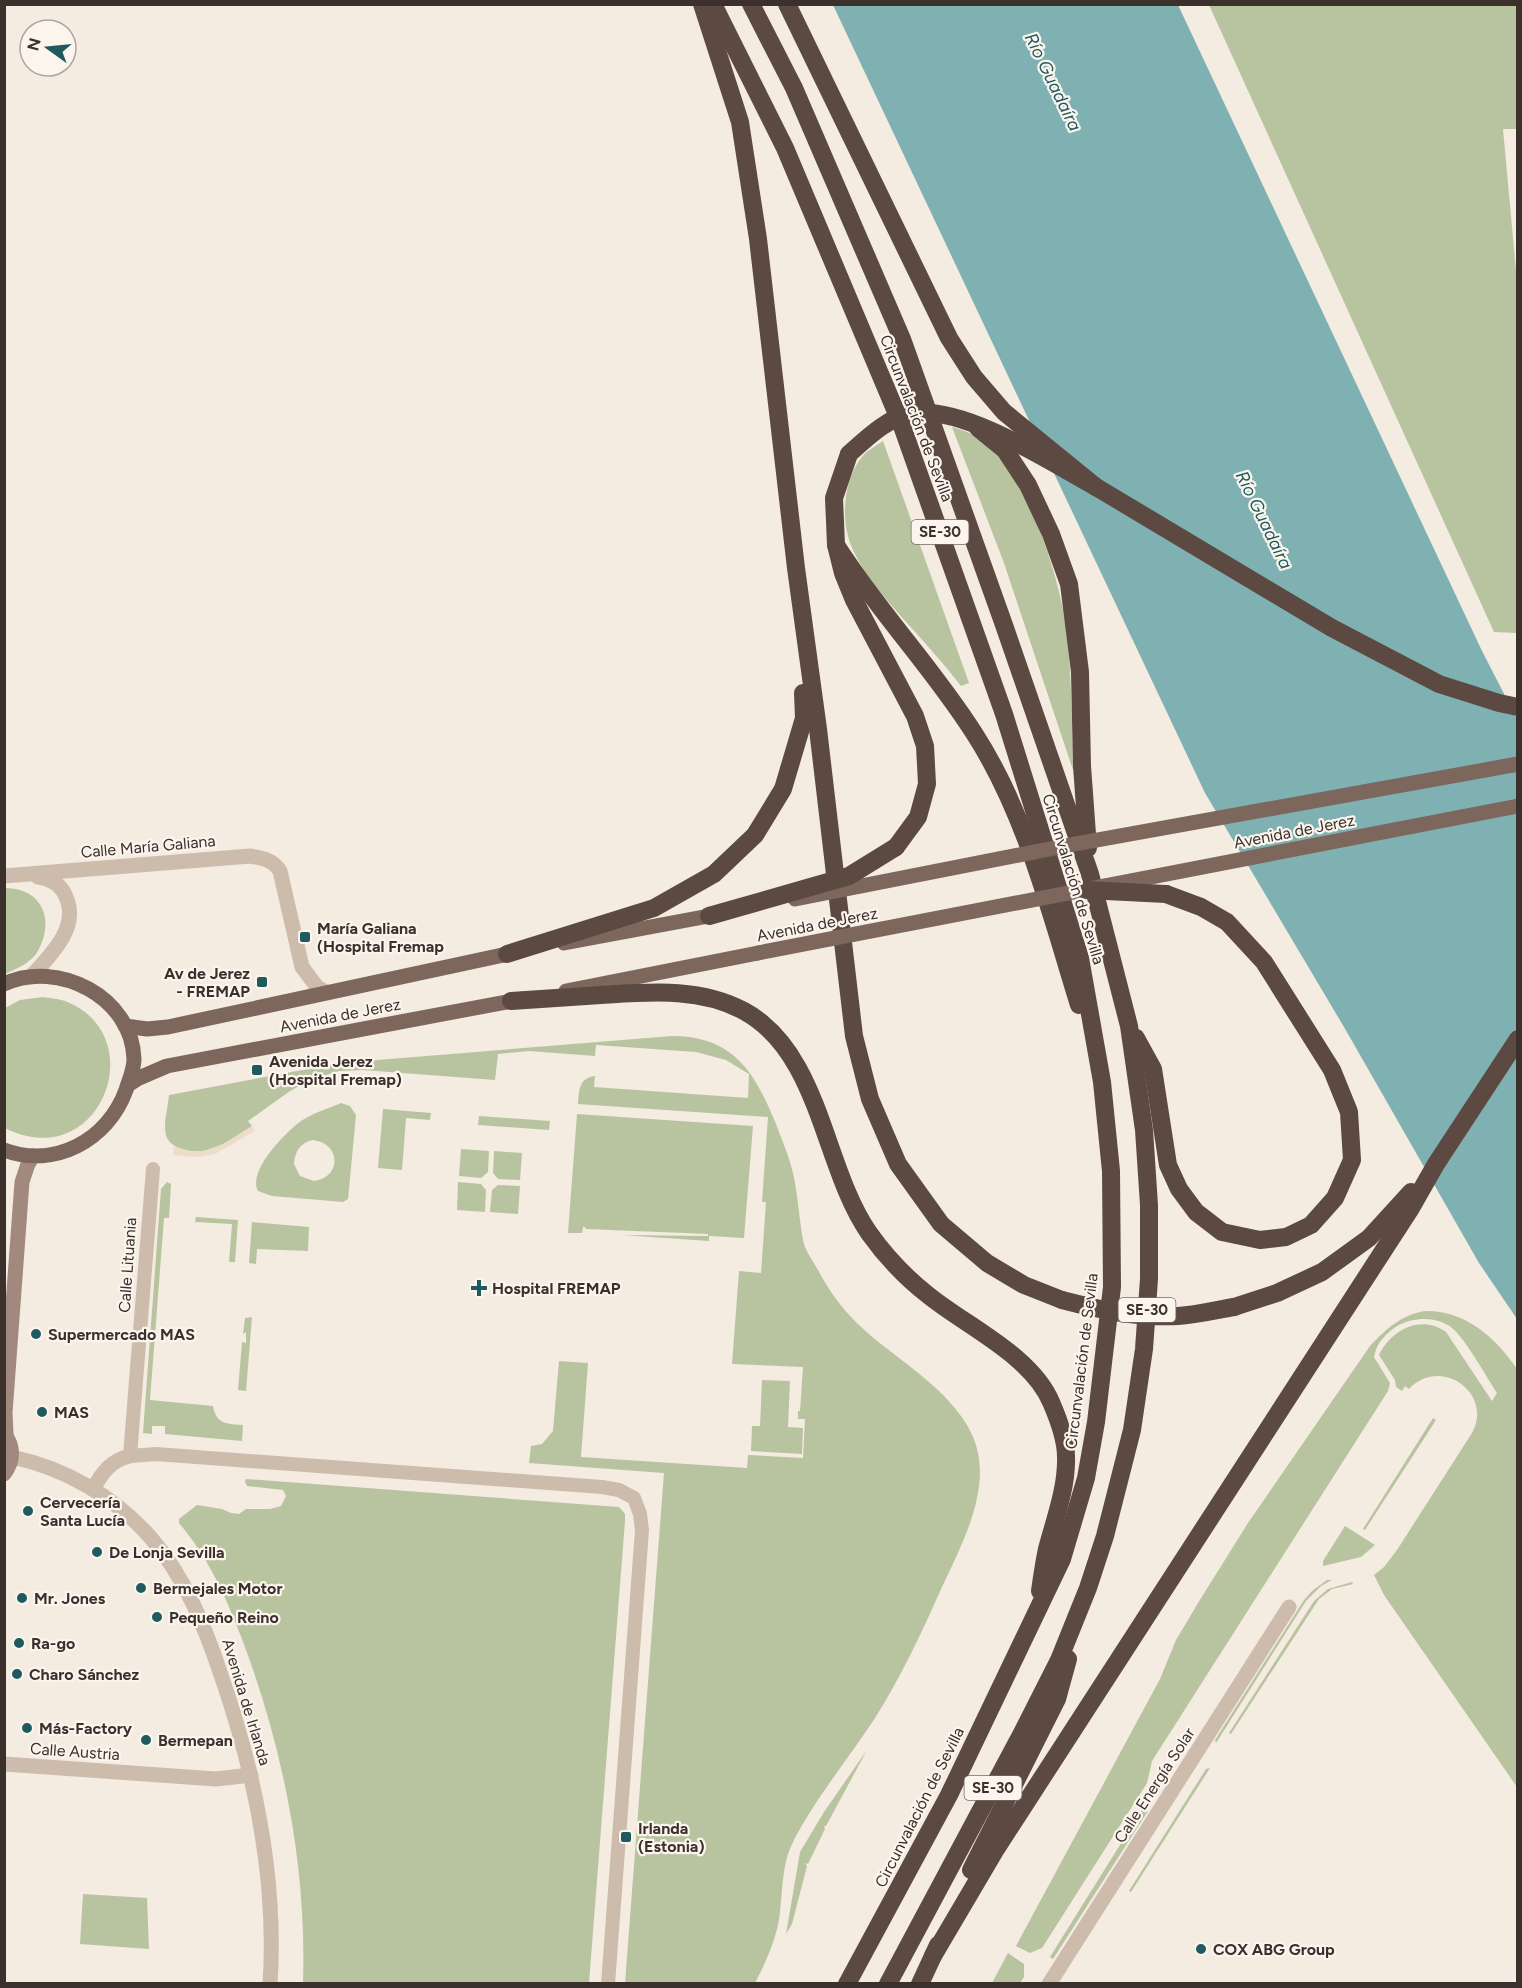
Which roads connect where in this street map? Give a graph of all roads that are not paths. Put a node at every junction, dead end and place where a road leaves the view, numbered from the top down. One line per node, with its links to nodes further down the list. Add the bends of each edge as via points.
1 (702, 4): 8 (highway, via 740,122 758,239)
2 (713, 4): 24 (highway, Circunvalación de Sevilla / SE-30, via 785,148 902,426 1004,714 1080,958)
3 (751, 4): 14 (highway, Circunvalación de Sevilla / SE-30, via 794,88 902,339 1004,625)
4 (787, 4): 6 (highway, via 949,338 974,377 1004,412)
5 (973, 424): 6 (highway, bridge, via 1015,442); 7 (highway, bridge, via 944,415 914,413 880,426 849,454 834,498); 14 (highway, via 1005,450 1028,485 1069,584 1080,672)
6 (1096, 487): 9 (highway, via 1332,628 1410,669 1439,684)
7 (837, 545): 15 (highway, bridge, via 854,600 898,681 925,746 927,784 918,817 896,847 849,876); 24 (highway, via 956,706 1000,780 1031,854)
8 (796, 568): 16 (highway, via 804,718 783,789 755,835 714,874 654,908); 28 (highway, bridge, via 854,1036 870,1099 898,1164 941,1224 987,1263 1024,1285 1062,1300 1135,1316 1180,1316 1234,1307 1322,1272 1369,1238)
9 (1515, 705)
10 (1518, 764): 15 (main road, Avenida de Jerez, bridge, via 1075,844)
11 (1518, 806): 14 (main road, Avenida de Jerez, bridge)
12 (23, 875): 13 (street, Calle María Galiana); 17 (street, Calle María Galiana, via 48,879 63,887 70,905 69,926 62,940); 19 (street, Calle María Galiana, via 264,858 280,871 302,967 317,987)
13 (4, 876)
14 (1088, 882): 20 (main road, Avenida de Jerez, bridge); 22 (highway, Circunvalación de Sevilla / SE-30); 22 (highway, bridge, via 1166,894 1201,907 1227,922 1264,962 1332,1070 1349,1112 1352,1160 1335,1197 1311,1225 1286,1237 1260,1240 1222,1232 1196,1212 1168,1165 1153,1069)
15 (709, 916): 16 (main road, Avenida de Jerez)
16 (507, 954): 19 (main road, Avenida de Jerez)
17 (31, 977): 18 (main road); 21 (main road, via 55,977 87,987 107,1003)
18 (4, 984)
19 (326, 992): 21 (main road, Avenida de Jerez, via 157,1029)
20 (511, 1001): 25 (main road, Avenida de Jerez, via 167,1066); 37 (highway, via 666,991 709,998 745,1011 772,1033 794,1060 813,1098 859,1216 892,1264 1013,1357 1033,1375 1050,1400 1066,1456 1063,1489 1046,1553)
21 (125, 1026): 25 (main road, via 134,1061)
22 (1129, 1026): 35 (highway, Circunvalación de Sevilla / SE-30, via 1144,1130 1149,1205 1144,1349 1132,1430)
23 (1518, 1039): 28 (highway)
24 (1102, 1082): 37 (highway, Circunvalación de Sevilla / SE-30, via 1111,1171 1112,1287 1096,1422 1086,1478 1062,1559)
25 (128, 1086): 27 (main road, via 115,1113 95,1135 66,1151)
26 (4, 1150): 27 (main road)
27 (33, 1156): 30 (main road, via 22,1182)
28 (1436, 1164): 40 (highway, via 1405,1218 996,1849)
29 (153, 1169): 31 (street, Calle Lituania)
30 (5, 1434): 32 (main road)
31 (130, 1456): 34 (street, via 106,1468); 42 (street, via 156,1454 602,1487 634,1498 642,1530)
32 (12, 1457): 33 (main road); 34 (street, Avenida de Irlanda, via 70,1476)
33 (4, 1474)
34 (93, 1489): 39 (street, Avenida de Irlanda, via 151,1538 176,1573 211,1644)
35 (1088, 1588): 40 (highway, via 1057,1699 977,1857); 44 (highway, Circunvalación de Sevilla / SE-30, via 1059,1660)
36 (1289, 1607): 46 (street, Calle Energía Solar)
37 (1037, 1613): 43 (highway, Circunvalación de Sevilla / SE-30, via 949,1795)
38 (4, 1764): 39 (street, Calle Austria, via 216,1779)
39 (251, 1775): 41 (street, Avenida de Irlanda, via 267,1870)
40 (933, 1956): 45 (highway)
41 (270, 1983)
42 (608, 1983)
43 (847, 1983)
44 (888, 1983)
45 (920, 1983)
46 (1049, 1983)

